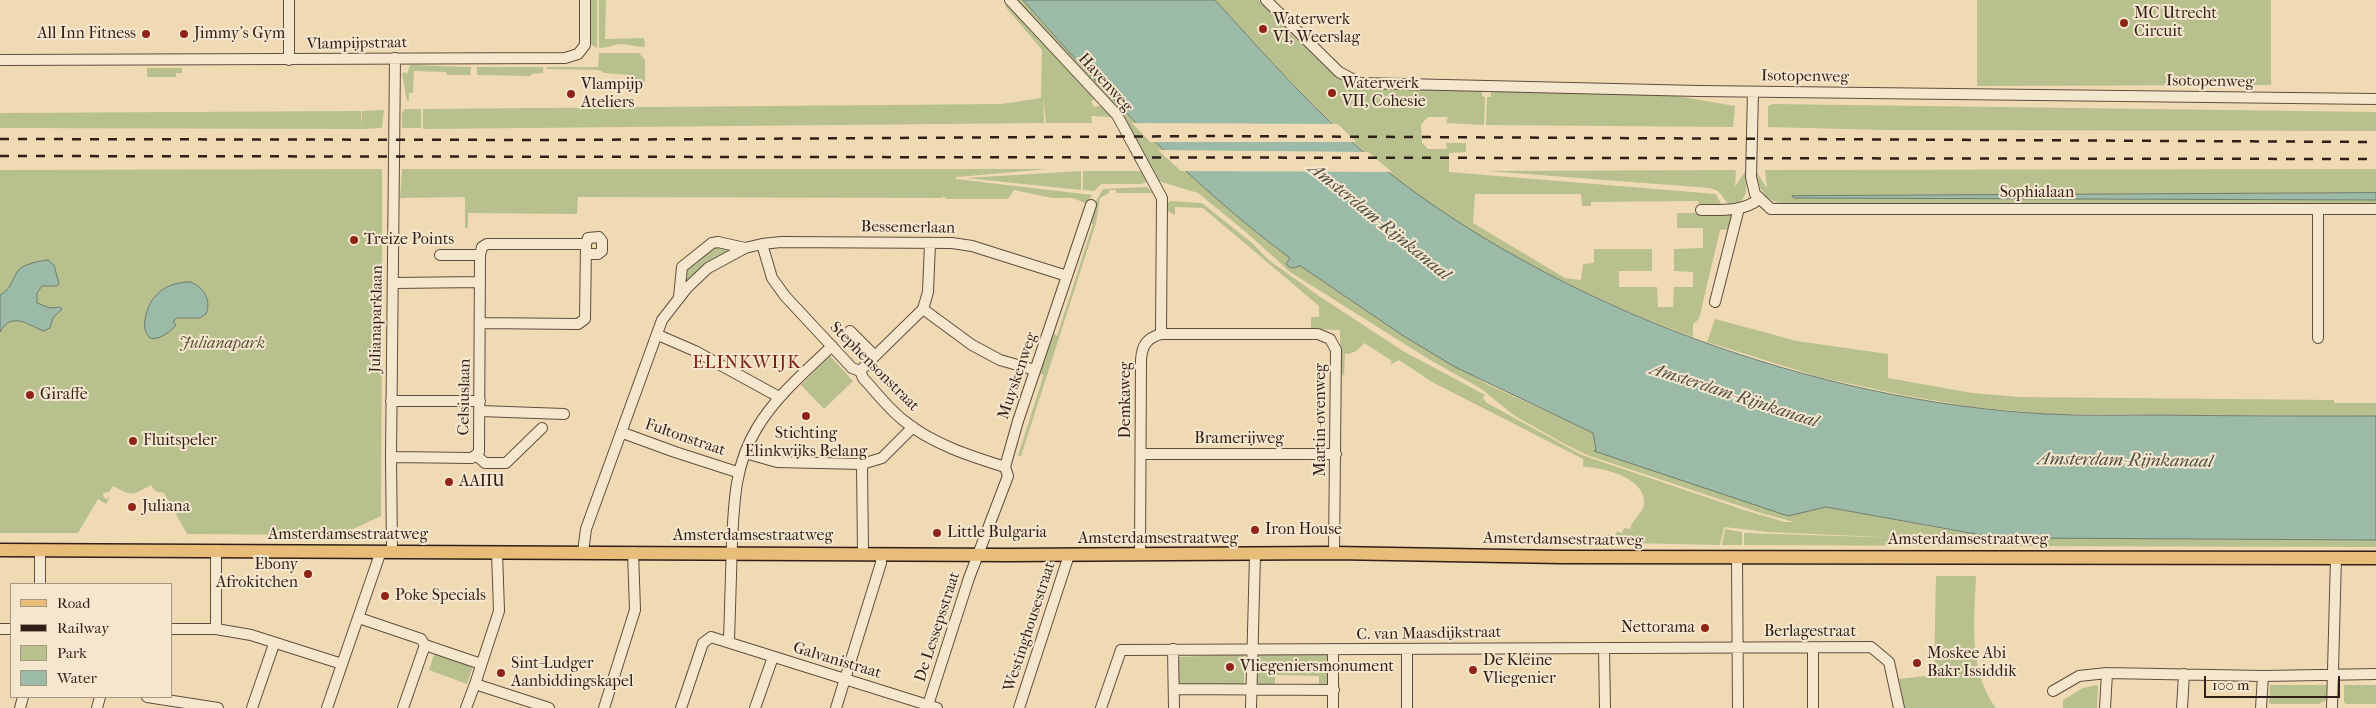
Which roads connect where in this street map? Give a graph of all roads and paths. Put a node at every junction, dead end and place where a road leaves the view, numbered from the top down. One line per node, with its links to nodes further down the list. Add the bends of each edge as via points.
1 (289, 0): 7 (street)
2 (585, 0): 5 (street, Vlampijpstraat, via 585,45 578,54 565,58)
3 (1010, 0): 29 (street, Havenweg, via 1117,116 1162,198)
4 (1266, 0): 8 (street, Isotopenweg, via 1339,72 1360,83)
5 (395, 58): 7 (street, Vlampijpstraat); 22 (street, Julianaparklaan)
6 (0, 60): 7 (street, Vlampijpstraat)
7 (289, 60)
8 (1753, 92): 9 (street, Isotopenweg); 10 (street, via 1751,170)
9 (2376, 99)
10 (1759, 199): 12 (street); 13 (street, Sophialaan, via 1771,209)
11 (1091, 205): 21 (street, Muyskenweg)
12 (1739, 208): 15 (street); 25 (street)
13 (2318, 209): 14 (street, Sophialaan); 31 (street)
14 (2376, 209)
15 (1702, 210)
16 (930, 243): 17 (street, Bessemerlaan); 21 (street, Bessemerlaan, via 972,246); 26 (street, via 928,292)
17 (762, 244): 18 (street, Bessemerlaan); 32 (street, Stephensonstraat, via 772,278)
18 (745, 248): 24 (street, Bessemerlaan, via 708,268); 24 (street, Bessemerlaan, via 718,242 706,246 682,267)
19 (440, 255): 20 (street)
20 (480, 255): 23 (street, Celsiuslaan); 27 (street, via 482,247 487,244 586,249 583,322)
21 (1067, 276): 34 (street, Muyskenweg)
22 (393, 282): 23 (street); 37 (street, Julianaparklaan)
23 (480, 282): 27 (street, Celsiuslaan)
24 (679, 297): 30 (street, Bessemerlaan, via 662,320)
25 (1715, 302)
26 (923, 309): 33 (street); 34 (street, via 993,356)
27 (480, 323): 38 (street, Celsiuslaan)
28 (850, 331): 33 (street)
29 (1161, 334): 44 (street, Demkaweg, via 1151,336 1142,348); 45 (street, Martin-ovenweg, via 1318,334 1330,339 1336,350)
30 (658, 335): 36 (street, via 695,351); 42 (street, Bessemerlaan)
31 (2318, 338)
32 (832, 346): 35 (street, Stephensonstraat, via 852,368); 36 (street)
33 (875, 356): 35 (street)
34 (1035, 370): 49 (street, Muyskenweg)
35 (860, 371): 40 (street, Stephensonstraat, via 890,407)
36 (779, 397): 43 (street, via 757,428)
37 (391, 401): 38 (street); 47 (street, Julianaparklaan)
38 (480, 406): 39 (street); 46 (street, Celsiuslaan)
39 (564, 414)
40 (913, 427): 48 (street, via 882,458); 49 (street, Stephensonstraat, via 969,456)
41 (542, 428): 46 (street, via 506,463 485,463)
42 (623, 433): 50 (street, Fultonstraat); 56 (street, Bessemerlaan, via 586,529)
43 (745, 453): 48 (street, via 777,462); 50 (street)
44 (1142, 454): 45 (street, Bramerijweg); 62 (street, Demkaweg)
45 (1336, 454): 60 (street, Martin-ovenweg)
46 (477, 456): 47 (street, Celsiuslaan)
47 (391, 457): 54 (street, Julianaparklaan)
48 (862, 464): 59 (street)
49 (1005, 467): 63 (street, Muyskenweg, via 1008,476)
50 (738, 472): 58 (street, via 733,504)
51 (0, 550): 52 (main road, Amsterdamsestraatweg)
52 (40, 550): 53 (main road, Amsterdamsestraatweg); 69 (street)
53 (216, 550): 54 (main road, Amsterdamsestraatweg); 72 (street)
54 (386, 551): 55 (main road, Amsterdamsestraatweg); 70 (street, Julianaparklaan)
55 (496, 552): 56 (main road, Amsterdamsestraatweg); 85 (street, via 498,611)
56 (583, 552): 57 (main road, Amsterdamsestraatweg)
57 (633, 552): 58 (main road, Amsterdamsestraatweg); 105 (street, via 635,610)
58 (732, 553): 59 (main road, Amsterdamsestraatweg); 73 (street)
59 (864, 553): 61 (main road, Amsterdamsestraatweg)
60 (1334, 553): 65 (main road, Amsterdamsestraatweg); 67 (main road, Amsterdamsestraatweg)
61 (881, 554): 63 (main road, Amsterdamsestraatweg); 91 (street, via 881,564)
62 (1140, 554): 64 (main road, Amsterdamsestraatweg); 65 (main road, Amsterdamsestraatweg)
63 (978, 555): 64 (main road, Amsterdamsestraatweg); 98 (street, De Lessepsstraat)
64 (1069, 555): 109 (street, Westinghousestraat)
65 (1255, 555): 82 (street)
66 (2336, 557): 67 (main road, Amsterdamsestraatweg); 68 (main road, Amsterdamsestraatweg); 89 (street)
67 (1737, 558): 77 (street)
68 (2376, 558)
69 (40, 583)
70 (359, 618): 75 (street, via 421,639); 84 (street, Julianaparklaan)
71 (172, 629): 72 (street)
72 (216, 629): 74 (street, via 269,639)
73 (729, 641): 83 (street, Galvanistraat); 106 (street, via 711,638 703,643)
74 (274, 644): 84 (street, via 280,643); 100 (street)
75 (425, 645): 85 (street); 102 (street)
76 (1604, 648): 77 (street, C. van Maasdijkstraat); 81 (street, C. van Maasdijkstraat); 115 (street)
77 (1738, 648): 78 (street, Berlagestraat); 116 (street)
78 (1813, 648): 117 (street); 118 (street, Berlagestraat, via 1871,647 1889,662)
79 (1173, 649): 82 (street, C. van Maasdijkstraat); 93 (street); 110 (street, C. van Maasdijkstraat, via 1121,650)
80 (1332, 649): 81 (street, C. van Maasdijkstraat); 82 (street, C. van Maasdijkstraat); 95 (street)
81 (1407, 649): 114 (street)
82 (1252, 650): 94 (street)
83 (773, 657): 91 (street, Galvanistraat); 107 (street)
84 (342, 664): 101 (street, Julianaparklaan)
85 (481, 664): 92 (street)
86 (2107, 673): 87 (street); 96 (street, via 2079,676); 119 (street)
87 (2184, 674): 90 (street); 120 (street)
88 (2376, 674): 89 (street)
89 (2334, 675): 90 (street); 122 (street)
90 (2263, 676): 121 (street)
91 (846, 678): 98 (street, Galvanistraat); 108 (street)
92 (475, 684): 103 (street); 104 (street)
93 (1174, 689): 94 (street); 111 (street)
94 (1251, 689): 95 (street); 112 (street)
95 (1334, 690): 113 (street)
96 (2053, 691)
97 (153, 698): 99 (street)
98 (931, 707)
99 (218, 708)
100 (252, 708)
101 (327, 708)
102 (403, 708)
103 (466, 708)
104 (549, 708)
105 (604, 708)
106 (681, 708)
107 (755, 708)
108 (836, 708)
109 (1019, 708)
110 (1101, 708)
111 (1174, 708)
112 (1251, 708)
113 (1333, 708)
114 (1407, 708)
115 (1605, 708)
116 (1738, 708)
117 (1813, 708)
118 (1899, 708)
119 (2105, 708)
120 (2182, 708)
121 (2261, 708)
122 (2332, 708)

